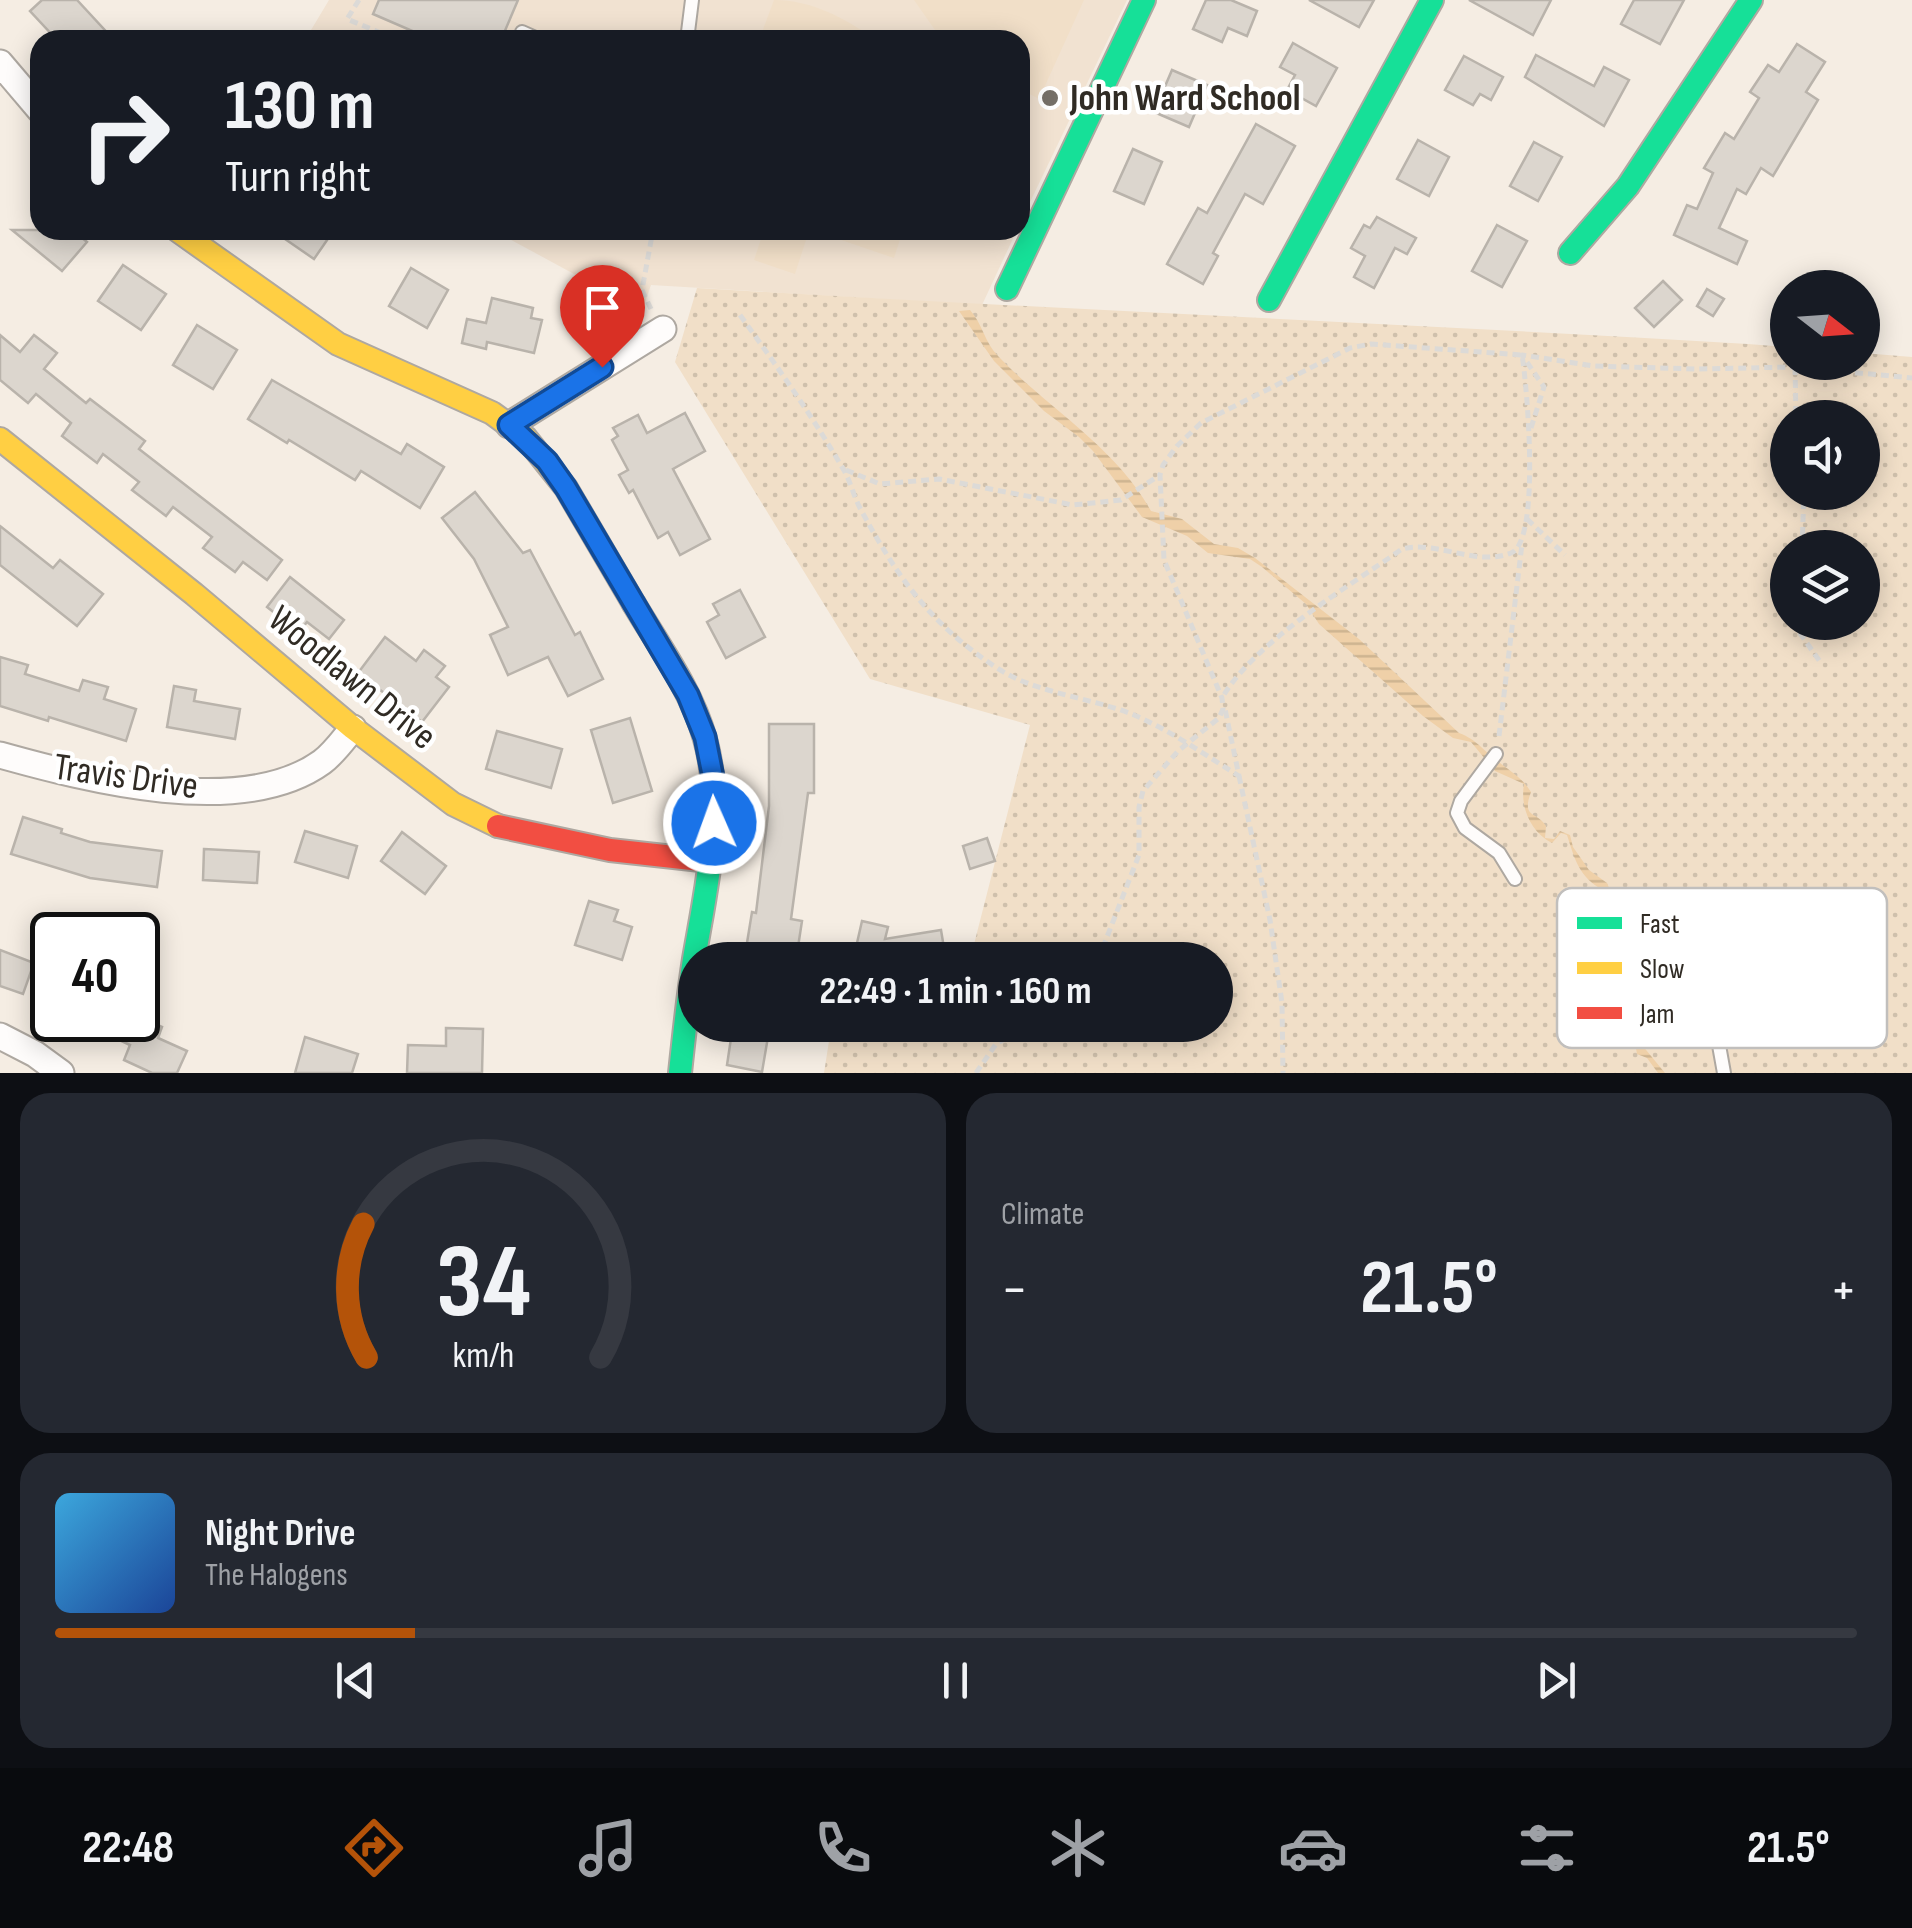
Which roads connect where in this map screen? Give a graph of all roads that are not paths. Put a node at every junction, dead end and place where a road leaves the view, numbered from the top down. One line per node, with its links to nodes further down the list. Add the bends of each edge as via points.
1 (692, 0): 5 (lane)
2 (1144, 0): 8 (street)
3 (1432, 0): 13 (street)
4 (1751, 0): 11 (street, via 1628,186)
5 (688, 30)
6 (0, 63): 7 (street)
7 (30, 98)
8 (1030, 238)
9 (191, 240): 15 (street, via 338,344)
10 (1029, 240): 12 (street)
11 (1570, 253)
12 (1006, 288)
13 (1269, 300)
14 (663, 329): 15 (street)
15 (509, 425): 20 (street, via 566,488 688,695 714,782)
16 (0, 439): 17 (street, Woodlawn Drive)
17 (353, 728): 19 (street, Travis Drive, via 312,768 224,790 103,782); 20 (street, Woodlawn Drive, via 486,822 610,850)
18 (1496, 754): 21 (lane, via 1457,814)
19 (0, 755)
20 (710, 860): 25 (street)
21 (1515, 879)
22 (0, 1036): 24 (street)
23 (1720, 1048): 26 (lane)
24 (61, 1073)
25 (680, 1073)
26 (1724, 1073)

